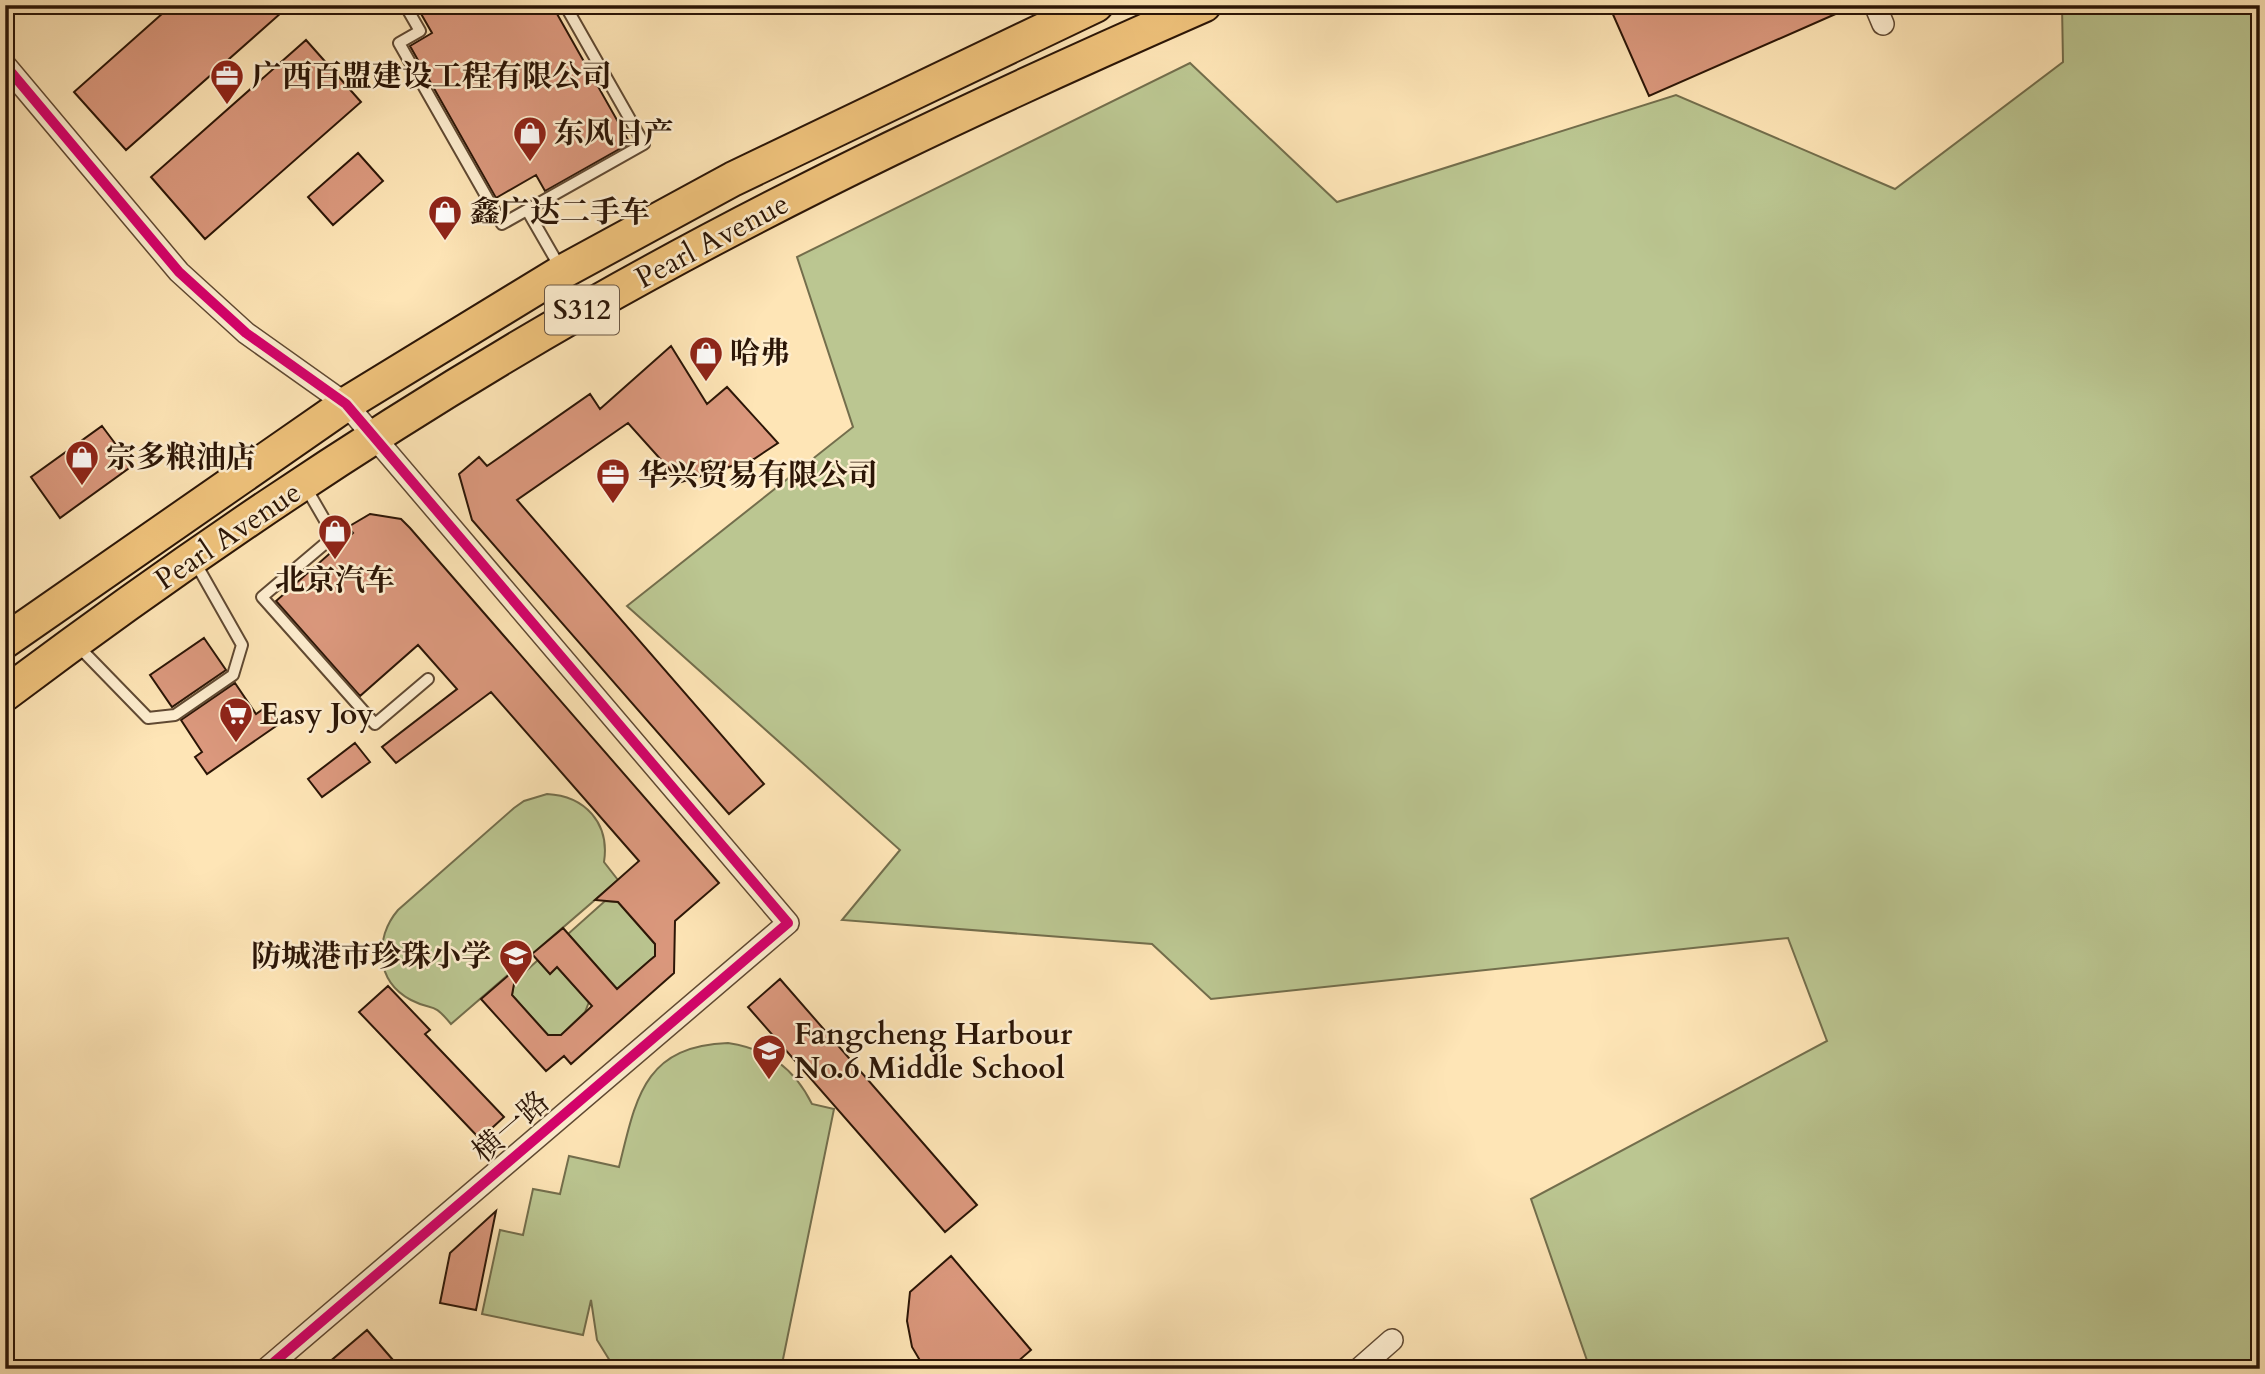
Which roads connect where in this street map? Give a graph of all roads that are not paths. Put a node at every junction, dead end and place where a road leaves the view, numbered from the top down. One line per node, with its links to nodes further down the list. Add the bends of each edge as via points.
1 (405, 5): 6 (lane, via 420,31 399,43 502,224)
2 (565, 5): 6 (lane, via 644,144)
3 (1096, 5): 7 (main road, Pearl Avenue / S312, via 733,179)
4 (1204, 5): 9 (main road, Pearl Avenue / S312, via 1054,71 753,217 584,309)
5 (5, 65): 8 (street, via 179,272 246,333)
6 (527, 209): 7 (lane)
7 (562, 272): 8 (main road, Pearl Avenue / S312)
8 (346, 404): 9 (street); 12 (main road, Pearl Avenue / S312)
9 (373, 438): 10 (main road, Pearl Avenue / S312); 17 (street, 横一路, via 788,923)
10 (304, 484): 11 (main road, Pearl Avenue / S312); 14 (lane, via 334,536 262,597 375,724)
11 (193, 558): 13 (main road, Pearl Avenue / S312); 13 (lane, via 242,645 233,675 175,715 148,718)
12 (5, 641)
13 (74, 642): 15 (main road, Pearl Avenue / S312)
14 (428, 679)
15 (5, 694)
16 (1392, 1340): 18 (street)
17 (267, 1369)
18 (1359, 1369)

